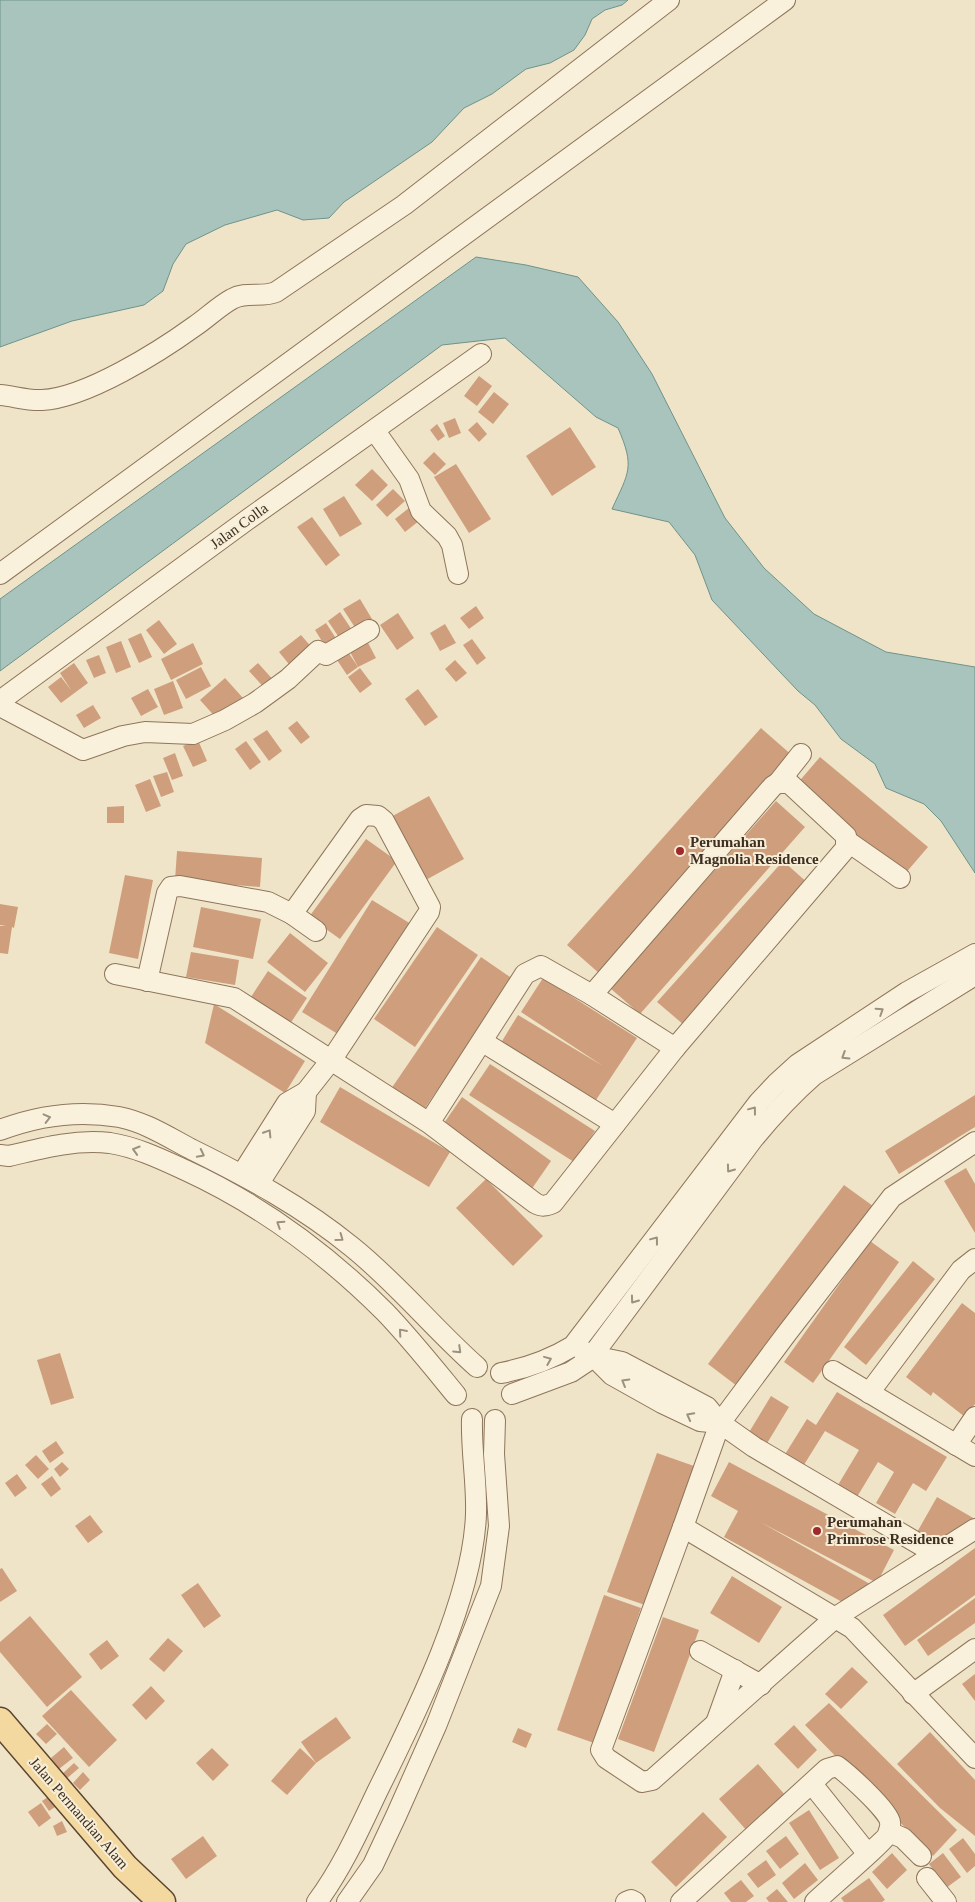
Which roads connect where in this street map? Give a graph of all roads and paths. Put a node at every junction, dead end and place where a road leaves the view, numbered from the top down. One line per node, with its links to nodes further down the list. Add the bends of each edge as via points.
1 (669, 0): 4 (street, via 404,205 276,292 268,296 244,295 232,299 138,363 65,396 40,400)
2 (785, 0): 6 (street)
3 (481, 354): 5 (street, Jalan Colla, via 410,402)
4 (0, 396)
5 (375, 431): 7 (street, via 409,480 421,511 447,536); 9 (street, Jalan Colla, via 247,520)
6 (0, 574)
7 (458, 574)
8 (369, 630): 10 (street, via 326,655 318,651 255,703 193,734 145,732 83,750)
9 (0, 701)
10 (0, 706)
11 (801, 754): 12 (street)
12 (778, 783): 13 (street, via 789,783 842,831); 21 (street, via 724,840)
13 (847, 841): 14 (street); 23 (street, via 846,848)
14 (900, 878)
15 (292, 914): 16 (street); 20 (street, via 268,902 171,886); 24 (street, via 366,815 378,816 384,821 430,907)
16 (316, 931)
17 (975, 954): 34 (street, one-way to 17, via 776,1084 798,1064 876,1013)
18 (115, 974): 20 (street)
19 (975, 975): 35 (street, one-way to 35, via 814,1076 781,1105 752,1139)
20 (147, 981): 24 (street, via 234,998)
21 (592, 995): 22 (street, via 541,966 529,970); 23 (street)
22 (483, 1042): 25 (street); 26 (street)
23 (675, 1048): 26 (street)
24 (332, 1059): 25 (street); 30 (street, via 306,1092 287,1103)
25 (429, 1123): 26 (street, via 542,1206 553,1203)
26 (615, 1124)
27 (0, 1130): 30 (street, one-way to 30, via 59,1115 120,1118 149,1127)
28 (975, 1142): 45 (street, via 892,1197)
29 (0, 1155): 33 (street, one-way to 29, via 298,1236 228,1193 150,1154 110,1143 80,1142)
30 (250, 1179): 32 (street, one-way to 32, via 296,1206 353,1247)
31 (975, 1260): 39 (street, via 961,1270)
32 (385, 1278): 33 (street); 36 (street, one-way to 36)
33 (368, 1297): 41 (street, one-way to 33, via 385,1312)
34 (573, 1346): 35 (street); 38 (street, one-way to 34, via 526,1369)
35 (593, 1356): 40 (street, via 571,1372); 45 (street, via 622,1362 707,1407)
36 (477, 1367): 38 (street); 41 (street, via 464,1375)
37 (833, 1371): 39 (street)
38 (501, 1373): 40 (street, via 507,1378)
39 (869, 1393): 46 (street)
40 (512, 1394): 44 (street, via 507,1409)
41 (456, 1395): 43 (street, via 460,1409)
42 (975, 1418): 46 (street)
43 (472, 1419): 44 (street); 67 (street, via 476,1515 468,1566 451,1627 402,1742 336,1876)
44 (495, 1420): 68 (street, via 499,1526 492,1586 396,1816 373,1865)
45 (720, 1423): 48 (street); 50 (street, via 754,1447)
46 (956, 1445): 47 (street)
47 (975, 1456)
48 (683, 1527): 51 (street); 58 (street, via 601,1750 606,1758 642,1782 648,1782)
49 (975, 1529): 50 (street)
50 (936, 1554): 51 (street)
51 (836, 1617): 55 (street); 56 (street, via 852,1628)
52 (975, 1649): 56 (street)
53 (700, 1651): 54 (street)
54 (735, 1670): 55 (street); 58 (street)
55 (761, 1685): 58 (street)
56 (913, 1694): 59 (street)
57 (0, 1721): 66 (main road, Jalan Permandian Alam, via 125,1867)
58 (715, 1725)
59 (975, 1758)
60 (812, 1784): 61 (street, via 826,1769 837,1766 873,1798 890,1822); 62 (street); 65 (street)
61 (889, 1832): 62 (street, via 886,1839); 63 (street, via 903,1838)
62 (867, 1853): 71 (street)
63 (921, 1856)
64 (927, 1878): 72 (street)
65 (689, 1900)
66 (162, 1902)
67 (317, 1902)
68 (347, 1902)
69 (626, 1902): 70 (street)
70 (635, 1902)
71 (814, 1902)
72 (946, 1902)

